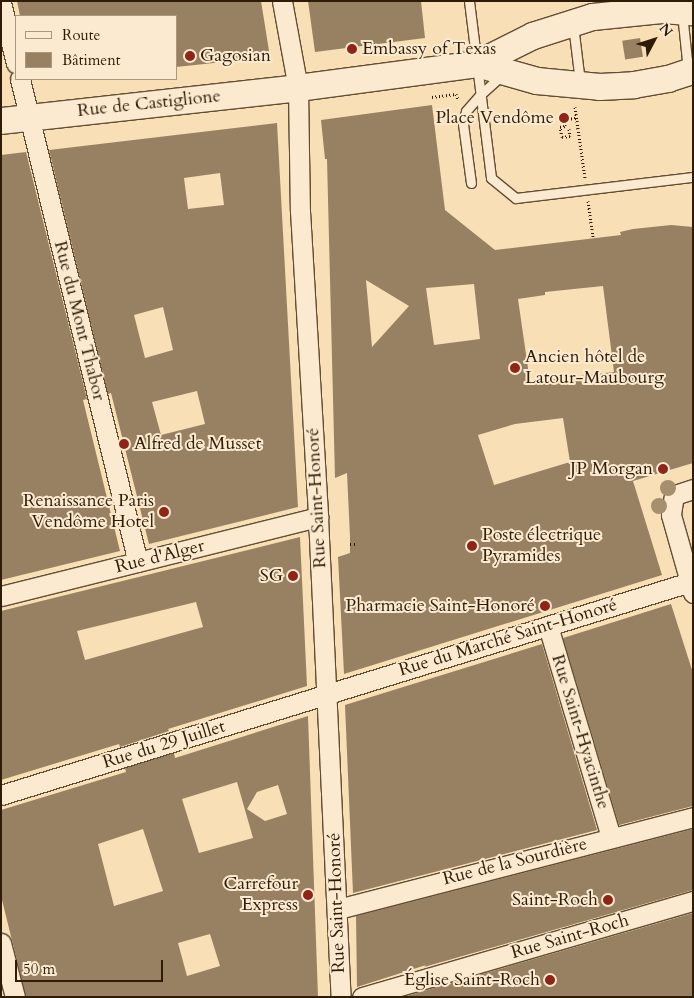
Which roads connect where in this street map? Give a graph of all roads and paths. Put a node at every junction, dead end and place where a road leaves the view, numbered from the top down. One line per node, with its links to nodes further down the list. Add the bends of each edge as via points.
1 (282, 1): 11 (street, Rue Saint-Honoré)
2 (469, 1): 7 (lane)
3 (1, 2): 6 (street)
4 (687, 11): 5 (street, via 630,12); 9 (lane)
5 (573, 24): 7 (street, via 533,36); 13 (lane)
6 (15, 59)
7 (477, 64): 8 (street); 11 (street); 12 (lane)
8 (505, 72): 12 (lane); 13 (street)
9 (691, 72): 13 (street, via 634,85 600,87)
10 (20, 80): 14 (street, Rue du Mont Thabor)
11 (298, 88): 14 (street, Rue de Castiglione); 23 (street, Rue Saint-Honoré, via 300,211)
12 (481, 94): 19 (lane, via 466,111 463,124); 20 (lane, via 491,178 516,198)
13 (578, 96): 15 (path)
14 (30, 118): 16 (street, Rue de Castiglione); 26 (street, Rue du Mont Thabor)
15 (577, 118): 17 (path, via 564,119 565,126 560,127 562,137 570,136); 20 (path)
16 (1, 121)
17 (569, 129)
18 (693, 178): 20 (lane)
19 (471, 183)
20 (586, 190): 21 (path)
21 (593, 238)
22 (693, 489): 27 (street, via 674,495 670,515)
23 (318, 517): 26 (street, Rue d'Alger); 30 (street, Rue Saint-Honoré)
24 (350, 544): 25 (path)
25 (356, 544)
26 (138, 562): 28 (street, Rue d'Alger)
27 (692, 585): 29 (street, Rue du Marché Saint-Honoré)
28 (1, 596)
29 (548, 626): 30 (street, Rue du Marché Saint-Honoré); 33 (street, Rue Saint-Hyacinthe)
30 (327, 695): 31 (street, Rue du 29 Juillet); 35 (street, Rue Saint-Honoré)
31 (1, 795)
32 (693, 817): 33 (street, Rue de la Sourdière)
33 (611, 838): 35 (street, Rue de la Sourdière)
34 (693, 901): 39 (street, Rue Saint-Roch)
35 (338, 909): 38 (street, Rue Saint-Honoré)
36 (1, 943): 37 (street)
37 (15, 997)
38 (341, 997)
39 (362, 997)

